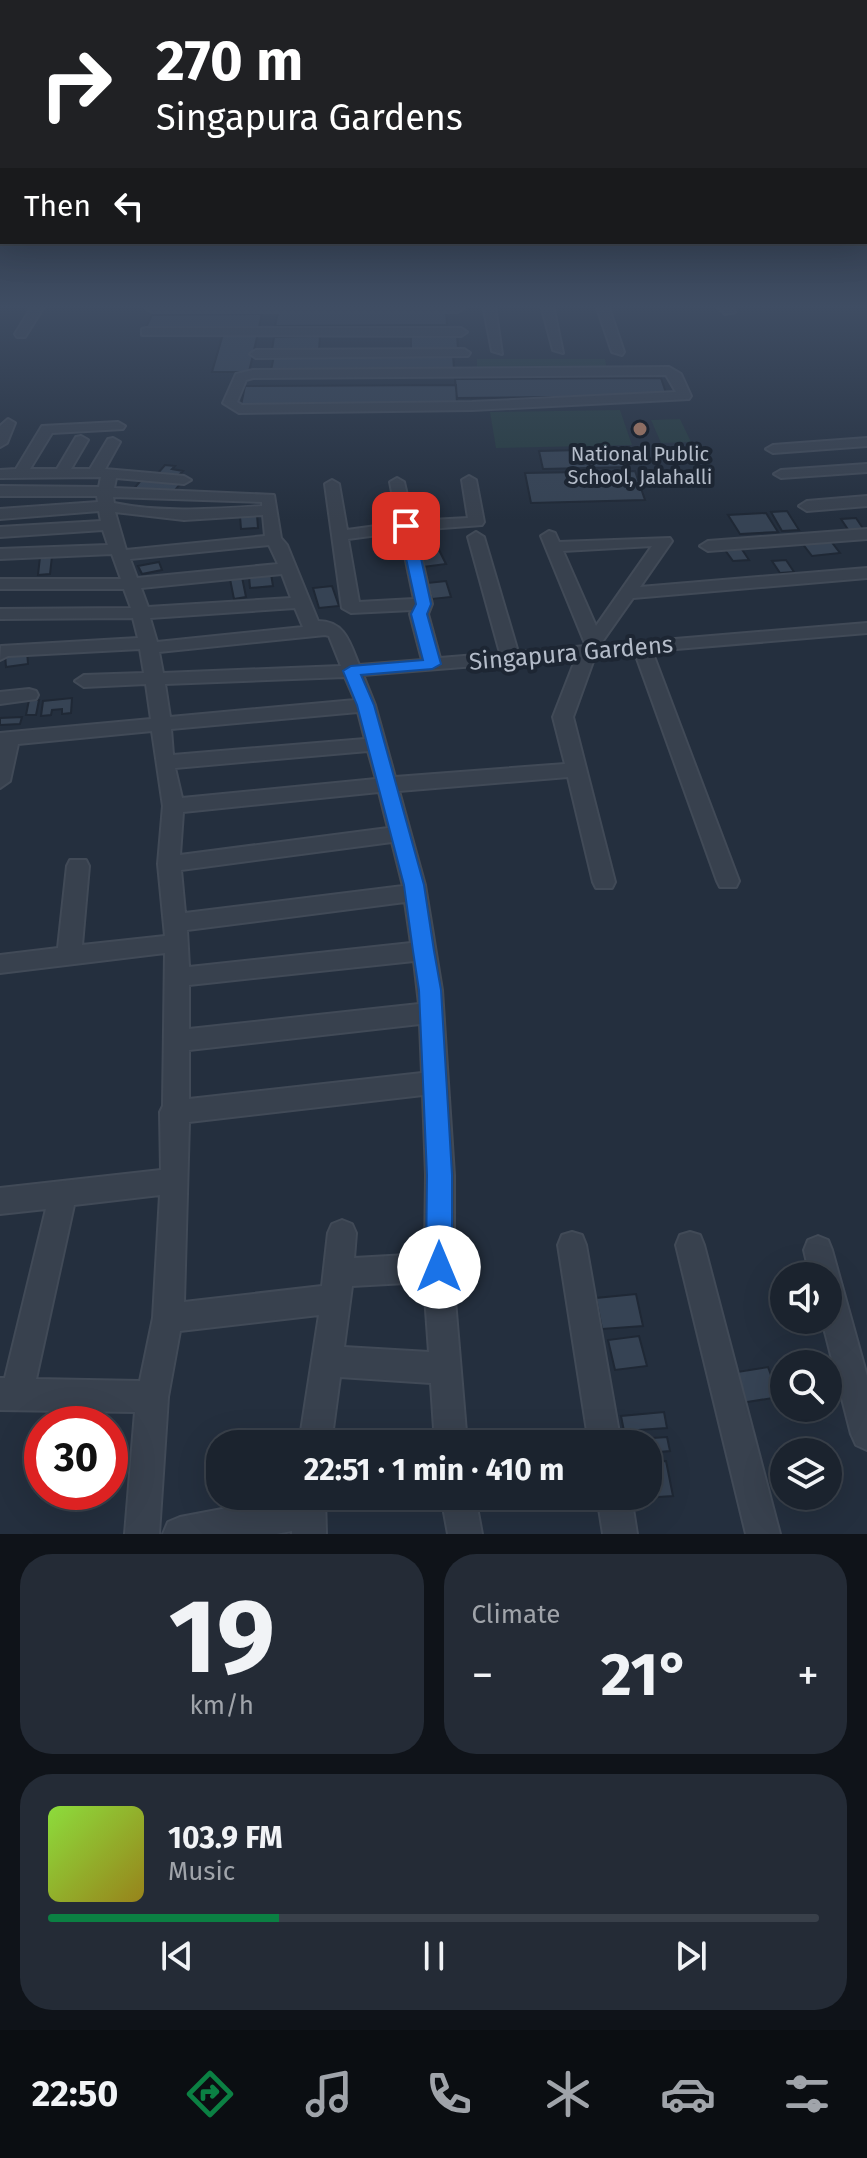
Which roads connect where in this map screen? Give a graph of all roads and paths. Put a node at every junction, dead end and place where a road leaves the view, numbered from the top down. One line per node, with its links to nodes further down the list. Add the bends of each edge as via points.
1 (243, 377): 4 (street)
2 (447, 377): 4 (street, via 446,381)
3 (676, 377): 4 (street, via 684,396 472,406 239,409 230,403)
4 (238, 384)
5 (8, 423): 10 (street)
6 (118, 426): 13 (street, via 47,429)
7 (81, 440): 16 (street)
8 (113, 442): 14 (street)
9 (867, 442): 11 (street)
10 (0, 443)
11 (773, 449)
12 (867, 468): 17 (street)
13 (21, 473): 15 (street); 16 (street)
14 (102, 473): 16 (street); 18 (street); 23 (street)
15 (0, 474)
16 (61, 474)
17 (781, 474)
18 (184, 480)
19 (469, 480): 28 (street, via 476,522)
20 (397, 482): 28 (street)
21 (332, 484): 31 (street)
22 (0, 491): 23 (street)
23 (106, 498): 26 (street); 27 (street); 33 (street, via 135,512 272,510)
24 (867, 501): 25 (street)
25 (807, 506)
26 (0, 514)
27 (109, 525): 29 (street); 35 (street)
28 (406, 526): 31 (street); 43 (street)
29 (0, 532)
30 (867, 534): 34 (street)
31 (339, 536): 43 (street, via 351,608)
32 (476, 537): 52 (street)
33 (273, 540): 35 (street); 37 (street)
34 (708, 546)
35 (119, 552): 36 (street); 40 (street)
36 (0, 554)
37 (288, 568): 40 (street); 42 (street)
38 (867, 573): 41 (street)
39 (0, 584): 40 (street)
40 (132, 584): 44 (street)
41 (628, 593): 50 (street); 50 (street, via 664,541 552,541)
42 (303, 602): 44 (street); 47 (street, via 311,626)
43 (423, 604): 53 (street, via 419,614)
44 (141, 613): 45 (street); 48 (street)
45 (0, 614)
46 (867, 628): 49 (street, Singapura Gardens)
47 (333, 629): 48 (street); 54 (street)
48 (148, 646): 51 (street, via 75,645); 55 (street)
49 (641, 646): 50 (street, Singapura Gardens); 71 (street)
50 (593, 648): 52 (street, Singapura Gardens); 64 (street, via 563,717)
51 (0, 655)
52 (511, 659): 53 (street, Singapura Gardens)
53 (432, 664): 54 (street, Singapura Gardens)
54 (351, 671): 55 (street, Singapura Gardens); 59 (street)
55 (155, 678): 56 (street, Singapura Gardens); 60 (street)
56 (84, 681)
57 (29, 695): 58 (street)
58 (0, 698)
59 (366, 705): 60 (street); 62 (street)
60 (160, 723): 61 (street); 63 (street)
61 (5, 739): 65 (street)
62 (375, 744): 63 (street); 66 (street)
63 (164, 762): 67 (street)
64 (575, 770): 66 (street); 72 (street)
65 (0, 781)
66 (385, 785): 67 (street); 68 (street)
67 (173, 806): 69 (street)
68 (399, 834): 69 (street); 73 (street)
69 (169, 864): 74 (street)
70 (78, 866): 76 (street)
71 (728, 881)
72 (604, 882)
73 (415, 893): 74 (street); 75 (street)
74 (176, 933): 76 (street); 78 (street)
75 (424, 951): 78 (street); 79 (street)
76 (69, 955): 77 (street)
77 (0, 964)
78 (177, 977): 80 (street)
79 (430, 1013): 80 (street); 81 (street)
80 (175, 1041): 82 (street)
81 (433, 1083): 82 (street); 89 (street)
82 (173, 1112): 83 (street)
83 (175, 1181): 84 (street); 91 (street)
84 (63, 1194): 85 (street); 95 (street)
85 (0, 1201)
86 (342, 1233): 90 (street)
87 (572, 1245): 99 (street)
88 (690, 1245): 108 (street)
89 (439, 1267): 90 (street); 94 (street)
90 (337, 1286): 91 (street); 93 (street)
91 (168, 1318): 96 (street)
92 (840, 1334): 100 (street)
93 (326, 1361): 94 (street); 97 (street)
94 (445, 1368): 98 (street)
95 (9, 1394): 96 (street)
96 (152, 1397): 104 (street)
97 (317, 1430)
98 (450, 1430)
99 (603, 1430)
100 (867, 1434)
101 (461, 1510): 106 (street)
102 (616, 1510): 107 (street)
103 (308, 1514): 105 (street)
104 (142, 1534)
105 (180, 1534)
106 (465, 1534)
107 (620, 1534)
108 (763, 1534)

